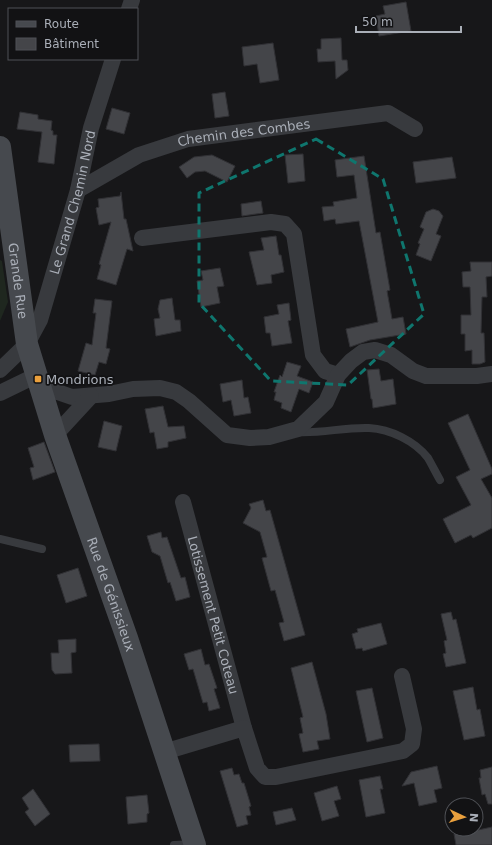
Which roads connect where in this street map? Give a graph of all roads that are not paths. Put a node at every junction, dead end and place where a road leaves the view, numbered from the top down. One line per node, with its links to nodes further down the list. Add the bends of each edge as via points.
1 (113, 60): 4 (street, Le Grand Chemin Nord, via 91,128)
2 (415, 129): 4 (street, Chemin des Combes, via 388,112 188,139 140,155)
3 (0, 147): 6 (street, Grande Rue)
4 (78, 190): 6 (street, Le Grand Chemin Nord, via 40,320)
5 (142, 238): 9 (street, via 271,222 284,224 294,234 314,355 325,371)
6 (27, 344): 7 (street, Le Grand Chemin Nord); 10 (street, Rue de Génissieux)
7 (0, 370)
8 (492, 374): 9 (street, via 426,376 413,371 391,355 375,350 363,352)
9 (338, 375): 13 (street, via 326,402 298,429)
10 (39, 381): 11 (street); 12 (street, via 72,397); 14 (street, Rue de Génissieux)
11 (0, 393)
12 (91, 396): 13 (street, via 133,389 160,388 176,392 189,401 227,436 256,438); 14 (street)
13 (288, 432): 15 (lane, via 312,434 368,428 392,432 410,442 427,457)
14 (56, 435): 21 (street, Rue de Génissieux)
15 (440, 480)
16 (183, 502): 20 (street, Lotissement Petit Coteau)
17 (0, 539): 18 (lane)
18 (42, 549)
19 (402, 676): 20 (street, Lotissement Petit Coteau, via 414,729 412,744 403,751 276,777 265,777 257,768)
20 (244, 728): 21 (street)
21 (164, 752): 22 (street, Rue de Génissieux)
22 (188, 845)

